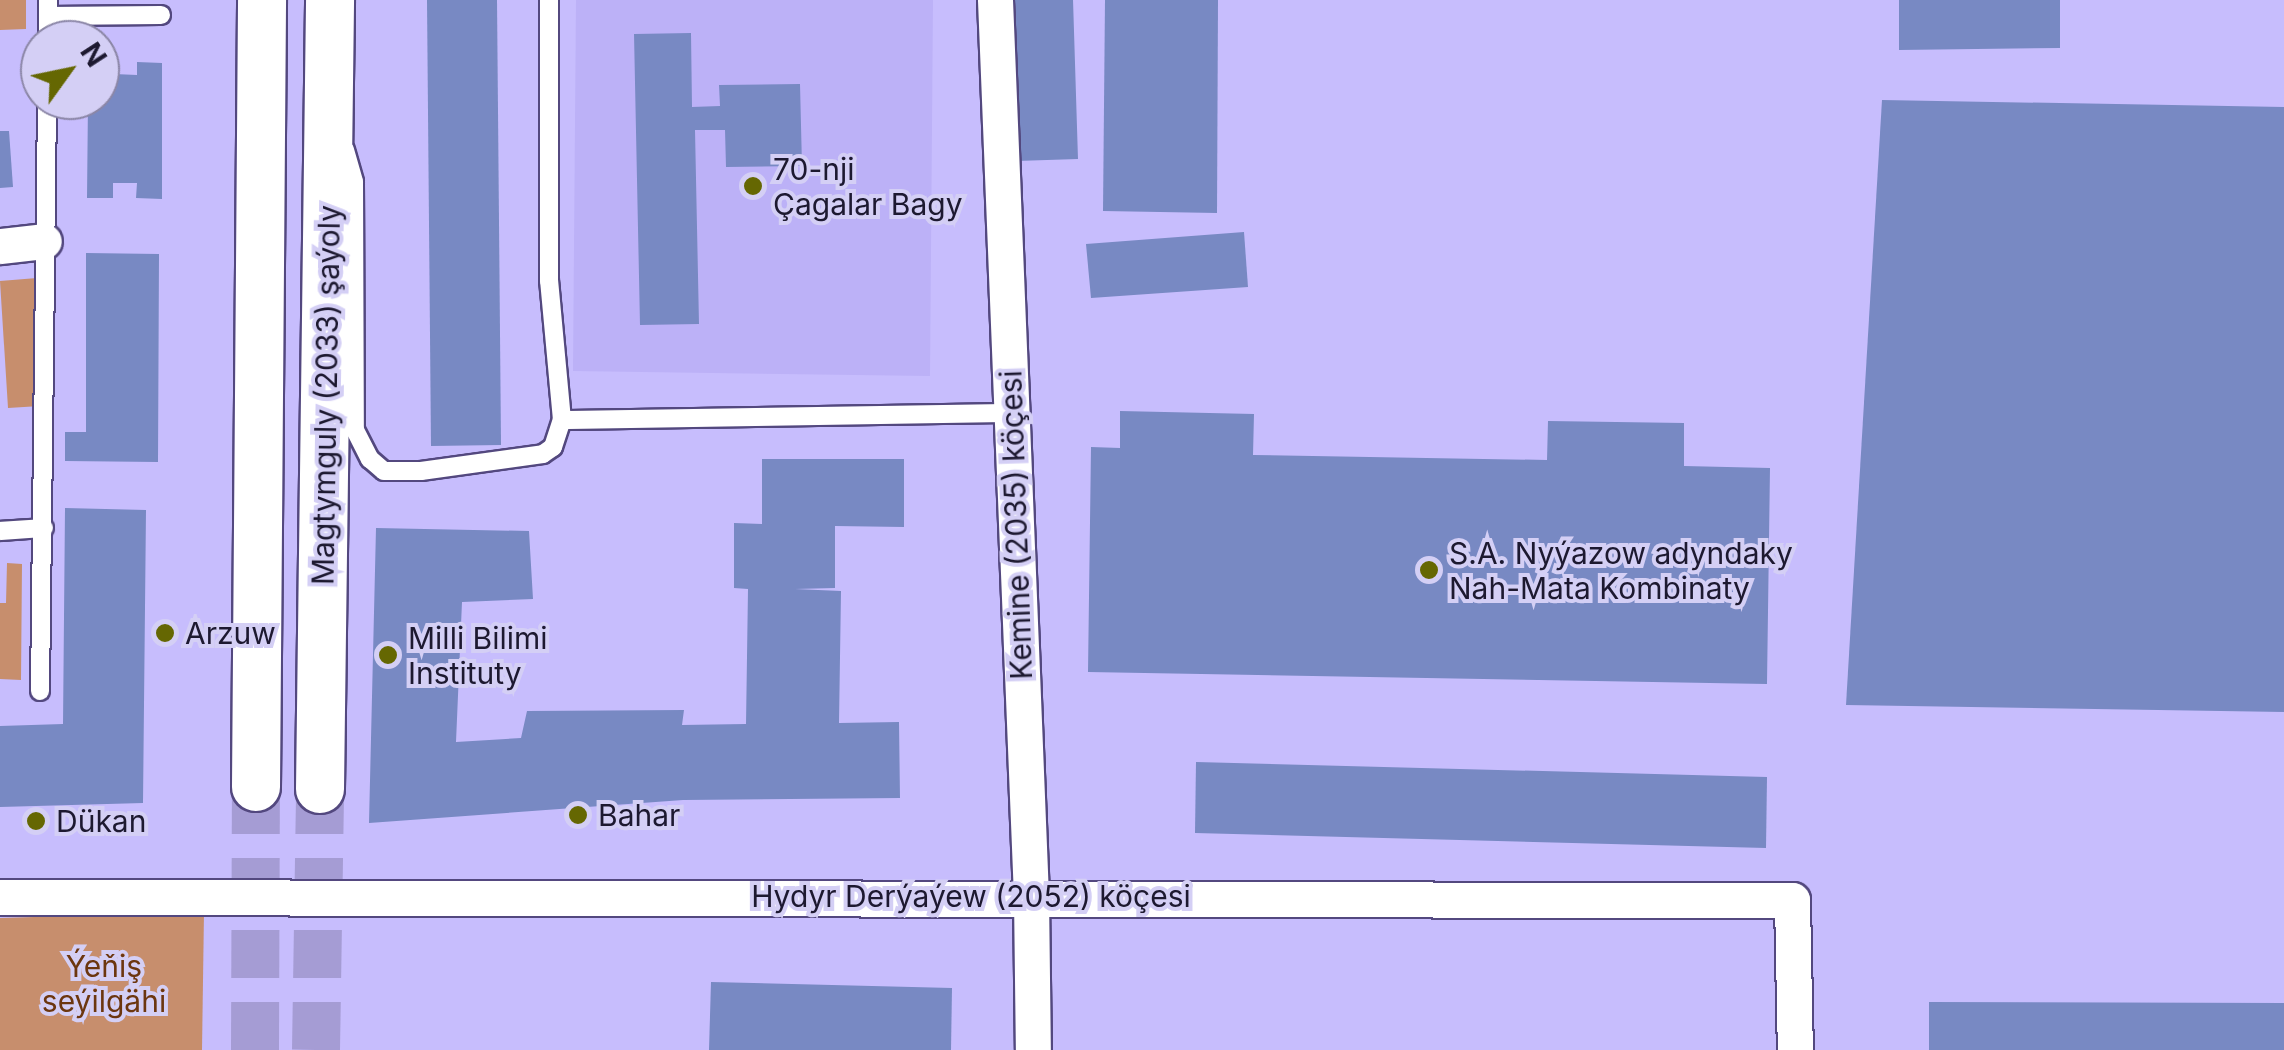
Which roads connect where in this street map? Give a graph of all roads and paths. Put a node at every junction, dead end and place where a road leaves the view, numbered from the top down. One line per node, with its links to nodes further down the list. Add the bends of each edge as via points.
1 (262, 0): 16 (main road)
2 (330, 0): 8 (main road, Magtymguly (2033) şaýoly)
3 (549, 0): 12 (lane, via 549,281)
4 (995, 0): 11 (street, Kemine (2035) köçesi)
5 (48, 8): 6 (lane)
6 (162, 16)
7 (47, 120): 9 (lane)
8 (330, 135): 12 (lane, via 350,157 354,182 355,430 370,459 384,471 422,471 543,454 553,448); 17 (main road, Magtymguly (2033) şaýoly)
9 (44, 241): 10 (street); 13 (lane)
10 (0, 246)
11 (1012, 413): 12 (lane); 18 (street, Kemine (2035) köçesi)
12 (562, 420)
13 (44, 528): 14 (lane); 15 (lane)
14 (0, 531)
15 (40, 691)
16 (256, 787)
17 (320, 790)
18 (1031, 896): 19 (street, Hydyr Derýaýew (2052) köçesi); 20 (street, Kemine (2035) köçesi); 21 (street, Hydyr Derýaýew (2052) köçesi, via 1792,900)
19 (0, 897)
20 (1033, 1050)
21 (1796, 1050)

